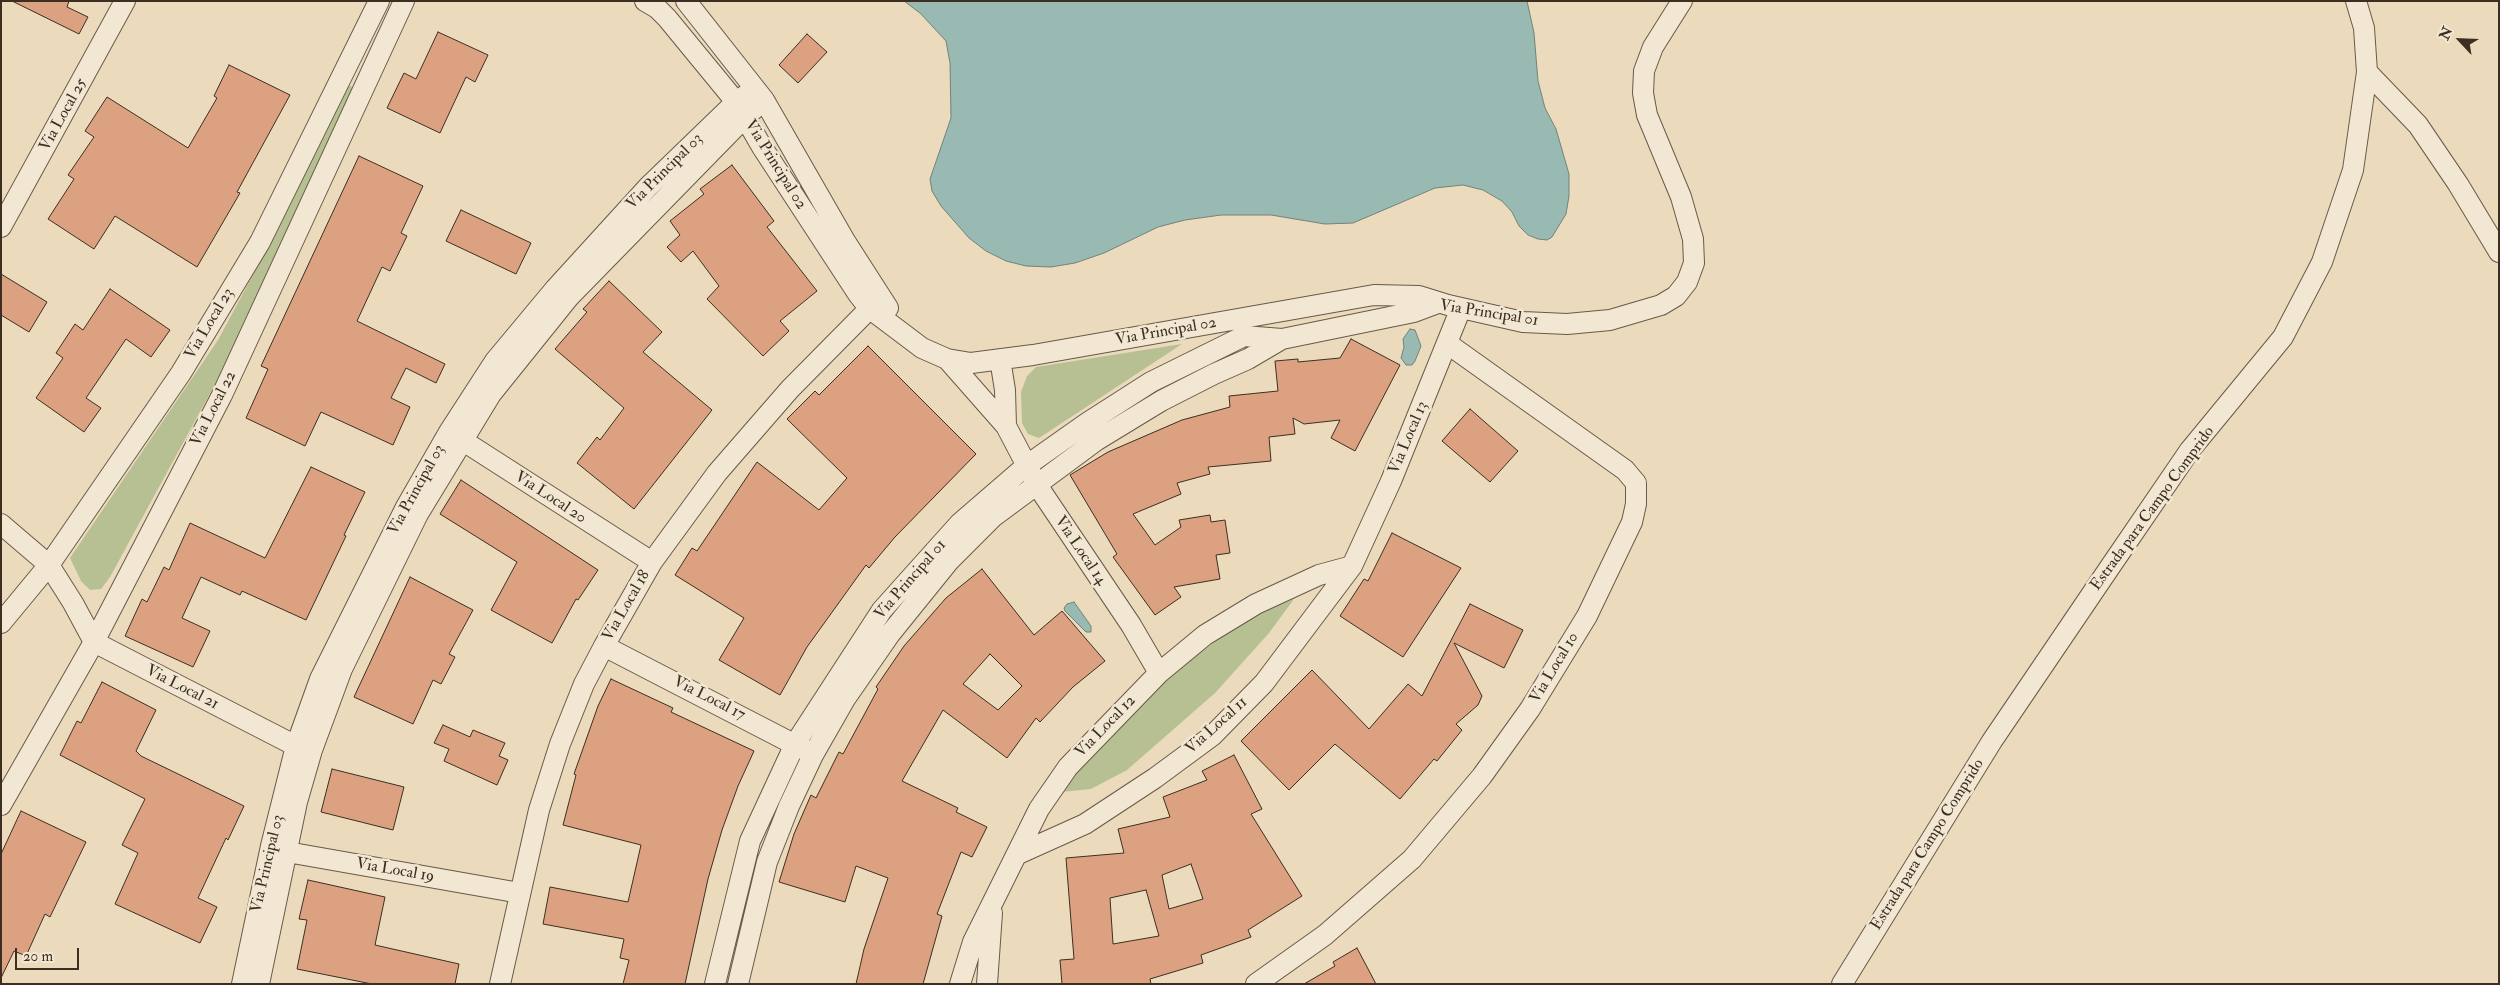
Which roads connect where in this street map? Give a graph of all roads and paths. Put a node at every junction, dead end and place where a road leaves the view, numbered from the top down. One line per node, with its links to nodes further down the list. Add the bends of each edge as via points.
1 (126, 1): 13 (street, Via Local 25)
2 (379, 1): 8 (street, Via Local 23)
3 (404, 1): 10 (street, Via Local 22)
4 (646, 1): 12 (street, Via Principal 02, via 667,18)
5 (686, 1): 11 (street, Via Principal 02)
6 (1682, 1): 17 (street, Via Principal 01, via 1653,47 1644,71 1643,93 1647,115 1681,197 1693,239 1694,263 1687,282 1676,296 1661,305 1610,320 1567,324 1523,322)
7 (2356, 1): 9 (street, Estrada para Campo Comprido, via 2364,28)
8 (346, 66): 10 (street); 28 (street, Via Local 23, via 260,242 181,373)
9 (2367, 72): 14 (street, via 2418,125); 50 (street, Estrada para Campo Comprido, via 2352,170 2322,262 2283,337 2190,450 2110,567 1992,741)
10 (368, 79): 31 (street, Via Local 22, via 222,395)
11 (759, 94): 12 (street, Via Principal 03); 15 (street, Via Principal 02, via 845,241)
12 (740, 110): 15 (street, Via Principal 02, via 852,286); 23 (street, Via Principal 03, via 648,187 555,289 495,361)
13 (1, 227)
14 (2499, 252)
15 (875, 302): 20 (street, Via Principal 02, via 899,333); 27 (street, Via Local 18, via 790,389 717,473)
16 (1438, 303): 17 (street, Via Principal 01); 18 (street, Via Principal 01, via 1414,312); 21 (street, Via Principal 02, via 1419,296 1374,295)
17 (1461, 308): 19 (street, Via Local 13)
18 (1282, 339): 24 (street, Via Principal 01, via 1244,336 1160,378); 25 (street, Via Principal 01, via 1161,402 1097,440)
19 (1448, 344): 29 (street, Via Local 13); 49 (street, Via Local 10, via 1625,470 1636,483 1632,522 1587,616 1530,709 1482,776 1412,859 1325,935)
20 (947, 359): 21 (street, Via Principal 02, via 971,363); 22 (street, Via Local 14)
21 (1000, 359): 22 (street, Via Local 14)
22 (1006, 426): 24 (street, Via Local 14)
23 (456, 437): 27 (street, Via Local 20); 35 (street, Via Principal 03)
24 (1026, 466): 25 (street, Via Local 14); 34 (street, Via Principal 01, via 960,524 882,610)
25 (1037, 485): 33 (street, Via Local 14); 36 (street, Via Principal 01, via 993,517 949,561 845,699)
26 (1, 524): 28 (street)
27 (652, 562): 32 (street, Via Local 18)
28 (49, 565): 30 (street, Via Local 23); 31 (street)
29 (1352, 566): 33 (street, Via Local 12, via 1319,575 1256,604 1205,635); 39 (street, Via Local 11, via 1264,683 1212,736 1085,824)
30 (1, 623)
31 (94, 642): 35 (street, Via Local 21); 37 (street, Via Local 22)
32 (604, 646): 34 (street, Via Local 17); 40 (street, Via Local 18, via 584,684 560,744 539,810)
33 (1159, 673): 39 (street, Via Local 12, via 1068,767 1039,808)
34 (795, 744): 36 (street, Via Local 17); 45 (street, Via Principal 01, via 750,841)
35 (304, 748): 38 (street, Via Principal 03)
36 (813, 755): 46 (street, Via Principal 01, via 767,862)
37 (1, 805)
38 (279, 849): 40 (street, Via Local 19); 42 (street, Via Principal 03); 43 (street, Via Principal 03)
39 (1016, 855): 41 (street, Via Local 12)
40 (520, 893): 44 (street, Via Local 18)
41 (992, 903): 47 (street, Via Local 12, via 973,942); 48 (street)
42 (242, 984)
43 (259, 984)
44 (500, 984)
45 (715, 984)
46 (738, 984)
47 (960, 984)
48 (986, 984)
49 (1256, 984)
50 (1842, 984)

